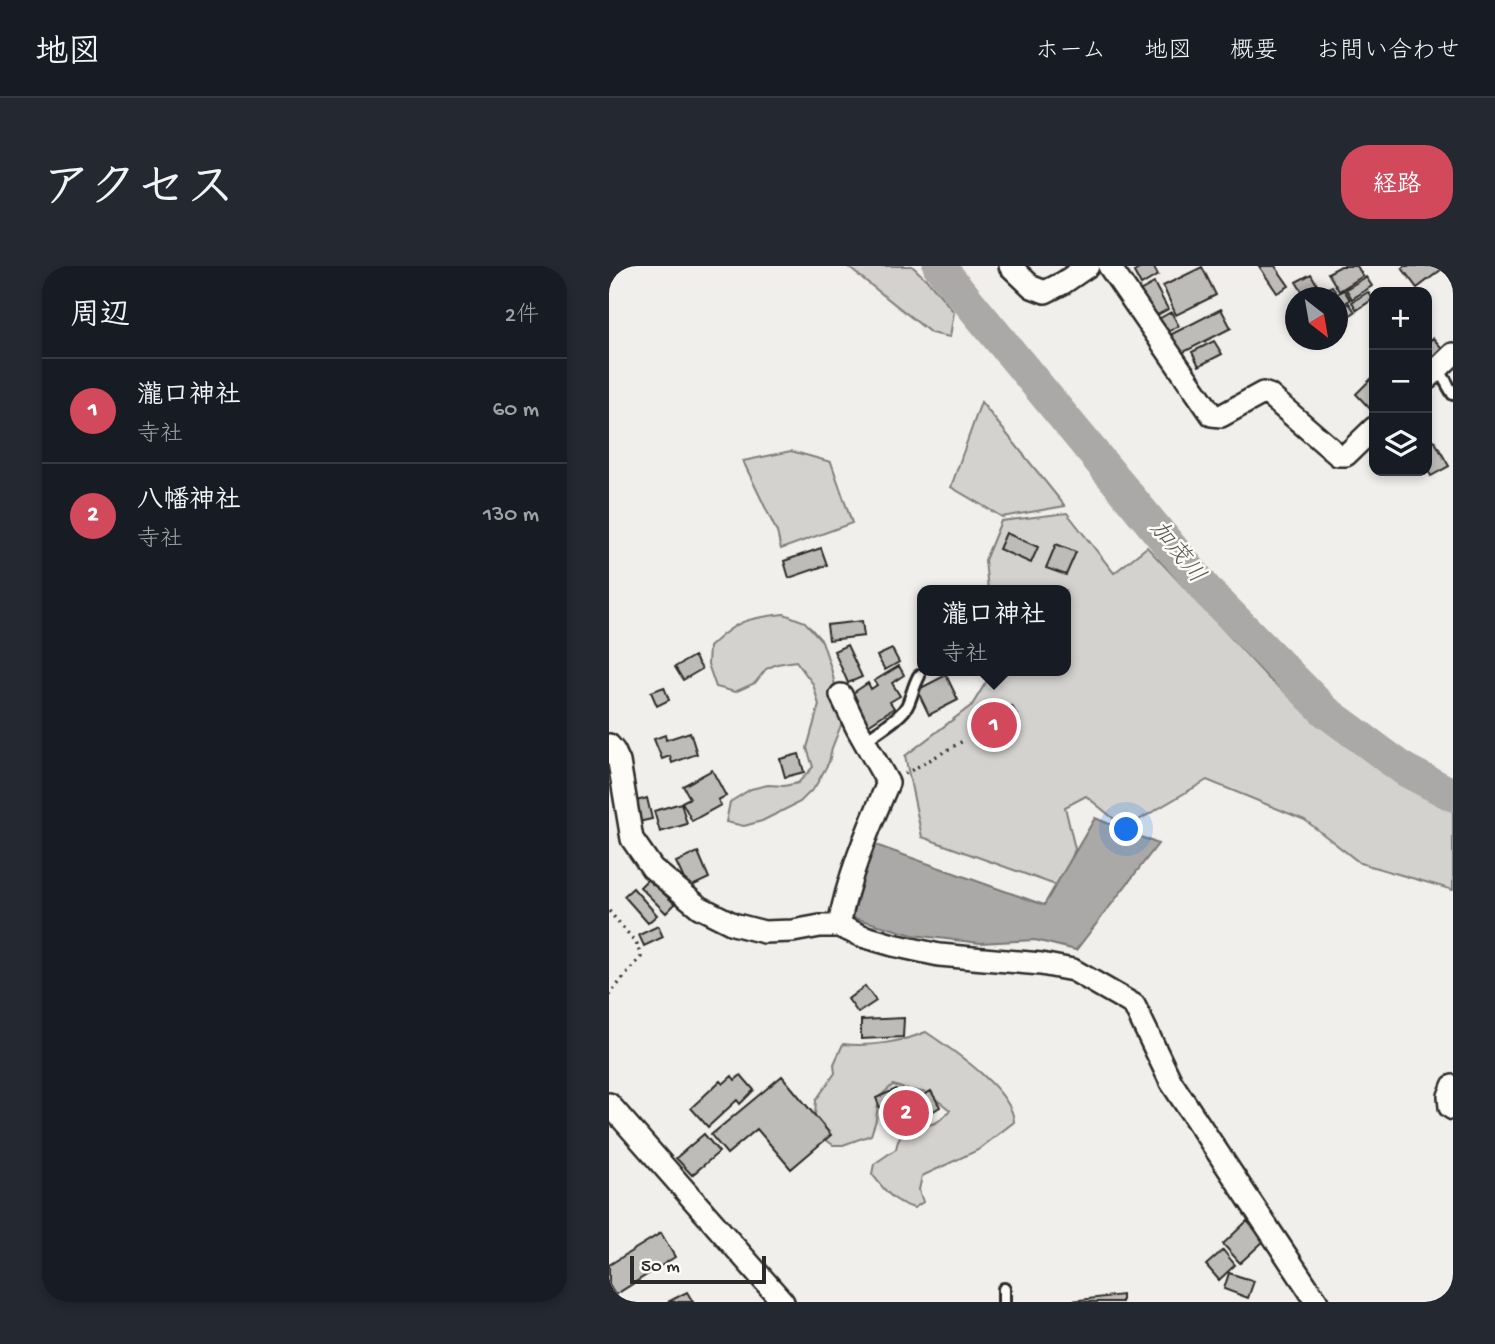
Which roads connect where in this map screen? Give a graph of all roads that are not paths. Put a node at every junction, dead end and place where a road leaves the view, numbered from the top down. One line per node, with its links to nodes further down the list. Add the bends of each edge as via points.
1 (1010, 266): 2 (street, via 1032,288 1045,292)
2 (1088, 266)
3 (1109, 266): 6 (street, via 1212,415 1221,416 1263,393 1338,455 1346,455)
4 (1439, 367): 5 (lane)
5 (1453, 394)
6 (1369, 433)
7 (919, 676): 9 (lane, via 908,706)
8 (841, 695): 9 (street)
9 (864, 741): 11 (street, via 888,783 851,877)
10 (609, 745): 11 (street, via 619,762 632,839 652,868 699,907 764,932)
11 (839, 926): 18 (street, via 939,955 1073,970 1134,1005 1171,1082)
12 (1453, 1086): 14 (street, via 1449,1096)
13 (609, 1104): 16 (street)
14 (1453, 1109)
15 (1004, 1289): 17 (lane)
16 (783, 1302)
17 (1004, 1302)
18 (1317, 1302)

